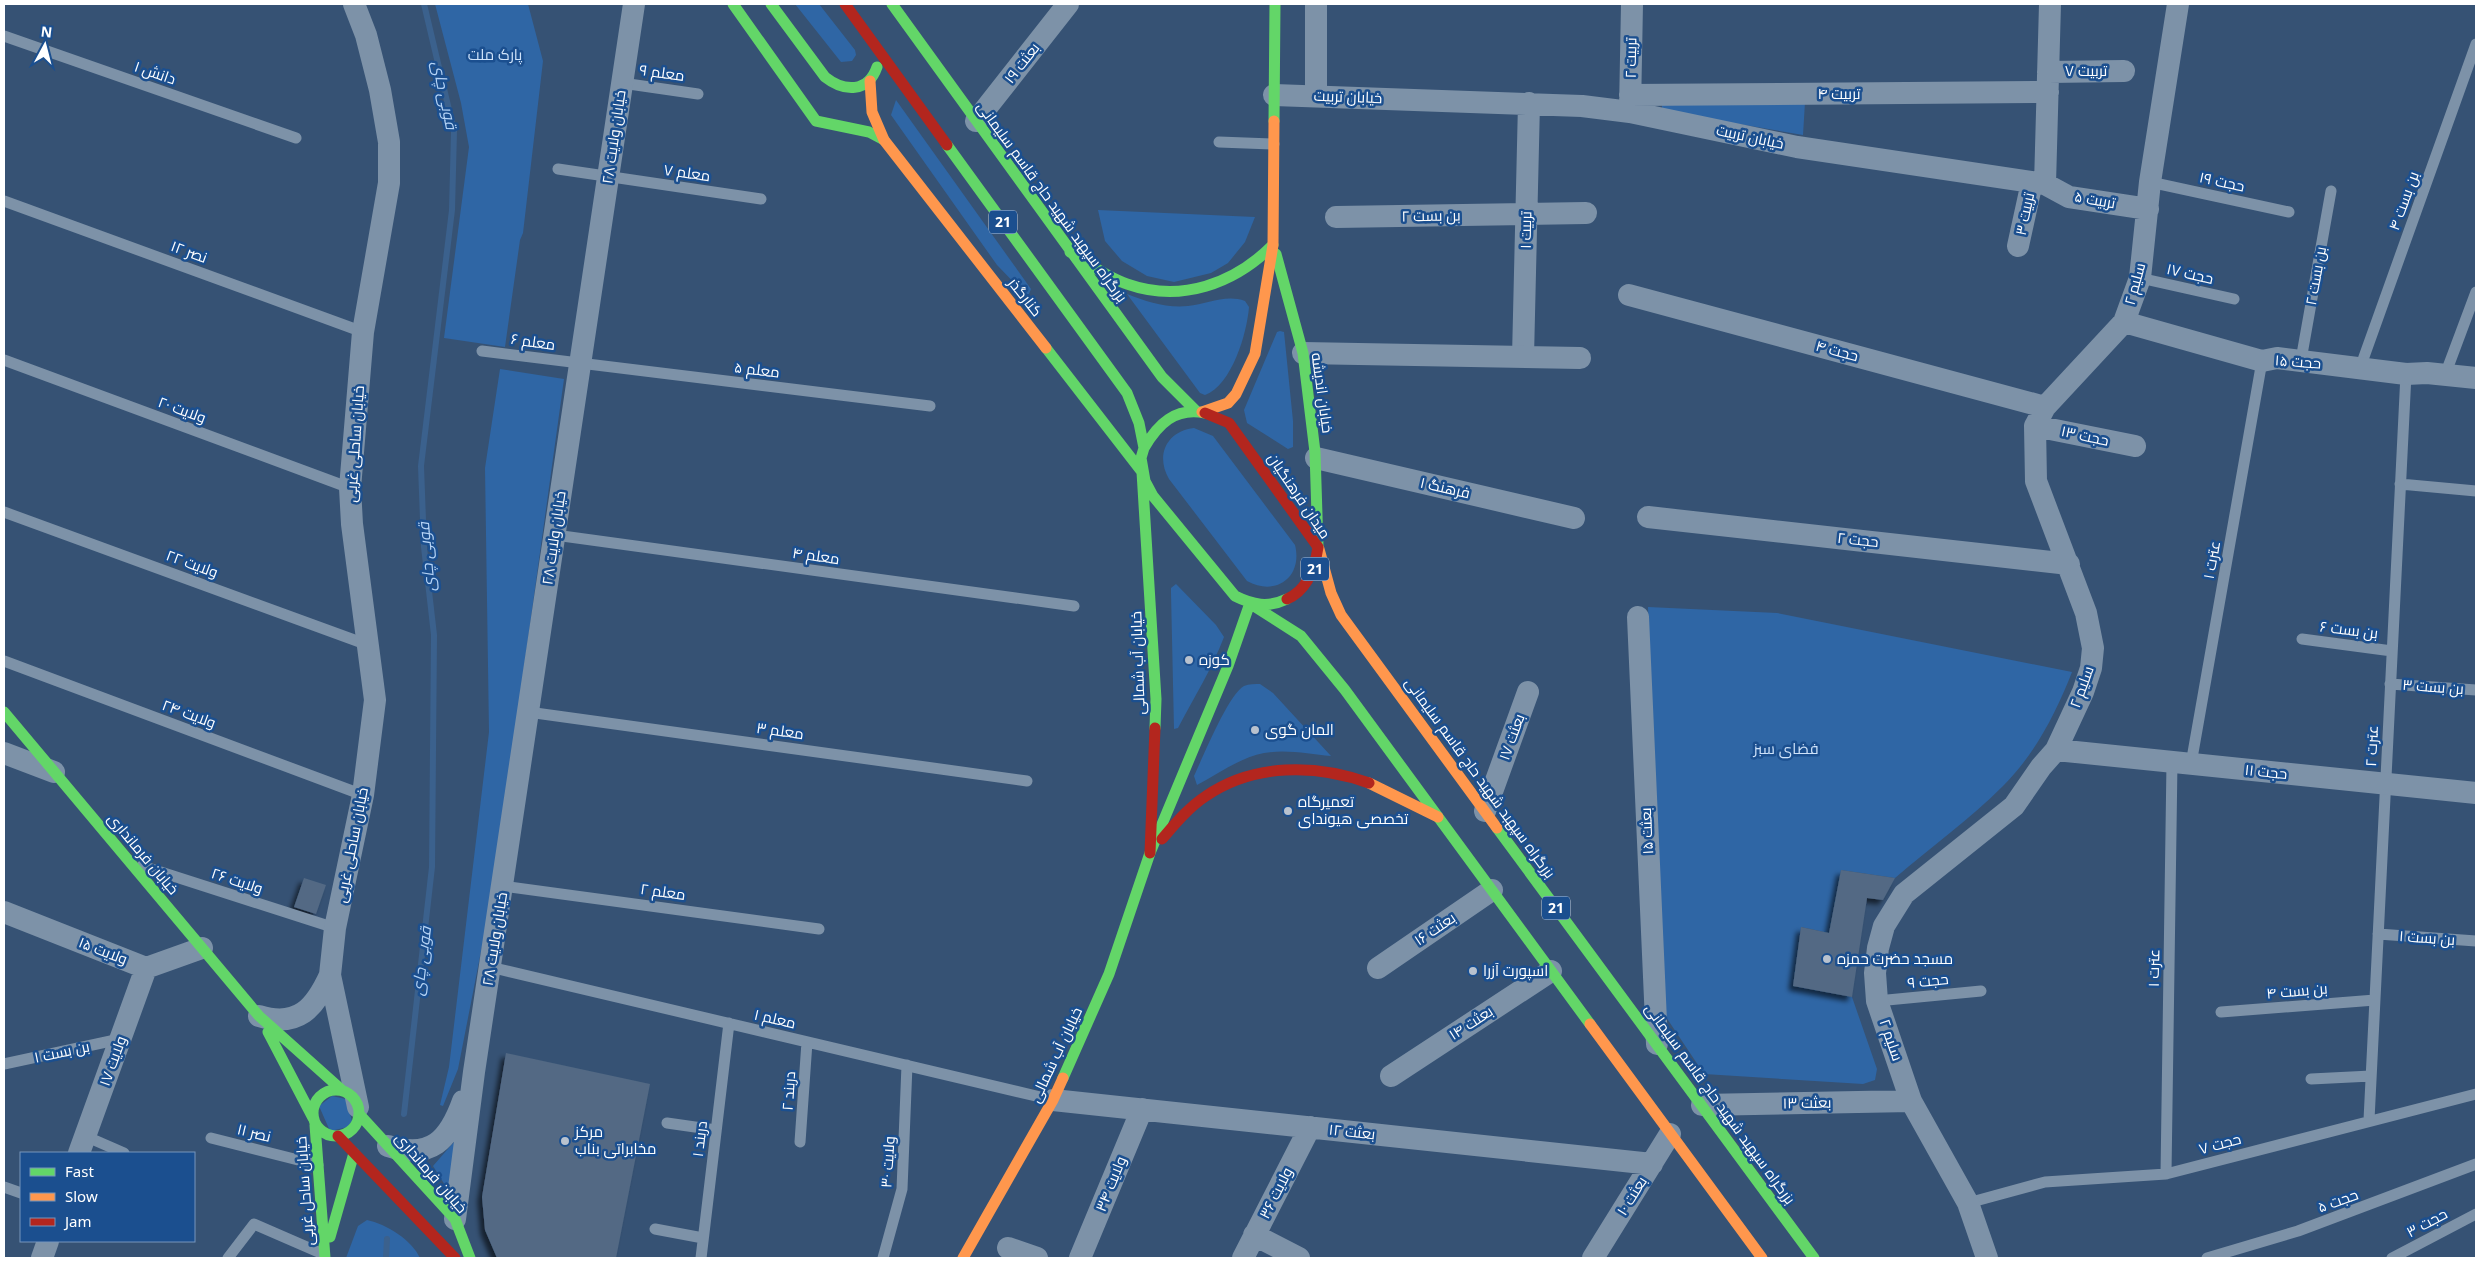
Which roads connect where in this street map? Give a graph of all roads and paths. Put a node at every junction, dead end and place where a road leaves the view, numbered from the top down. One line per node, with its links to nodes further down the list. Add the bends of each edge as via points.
1 (354, 4): 54 (street, خیابان ساحلی غربی, via 376,72 389,142 388,184)
2 (634, 4): 19 (street, خیابان ولایت ۲۸)
3 (733, 4): 29 (main road, via 810,114 816,121)
4 (771, 4): 20 (main road, via 825,78)
5 (845, 4): 14 (main road, 21)
6 (892, 4): 28 (main road, بزرگراه سپهبد شهید حاج قاسم سلیمانی / 21)
7 (1068, 4): 28 (street, بعثت ۱۹)
8 (1275, 4): 22 (main road, خیابان اندیشه)
9 (1316, 4): 23 (street)
10 (1632, 4): 26 (street, تربیت ۲)
11 (2050, 4): 18 (street)
12 (2178, 4): 36 (street, سلیم ۲)
13 (4, 36): 30 (lane, دانش ۱)
14 (874, 44): 17 (main road, کنارگذر, via 878,66); 71 (main road, 21, via 1127,393 1136,410)
15 (2476, 44): 63 (lane, بن بست ۴)
16 (2124, 71): 18 (street, تربیت ۷)
17 (870, 81): 20 (main road, via 862,87); 31 (main road, کنارگذر, via 874,122)
18 (2048, 82): 26 (street, تربیت ۴); 37 (street)
19 (622, 83): 21 (lane, معلم ۹); 35 (street, خیابان ولایت ۲۸)
20 (842, 89): 24 (main road)
21 (698, 94)
22 (1274, 95): 23 (street, خیابان تربیت); 33 (main road, خیابان اندیشه)
23 (1316, 96): 25 (street, خیابان تربیت)
24 (850, 101)
25 (1529, 103): 26 (street, خیابان تربیت); 44 (street, تربیت ۱)
26 (1630, 104): 37 (street, خیابان تربیت, via 1798,147)
27 (852, 113): 29 (main road, via 845,124)
28 (976, 121): 48 (main road, بزرگراه سپهبد شهید حاج قاسم سلیمانی / 21)
29 (834, 127): 31 (main road, via 870,132)
30 (296, 138)
31 (884, 140): 73 (main road, کنارگذر)
32 (1219, 142): 33 (lane)
33 (1274, 144): 46 (main road, خیابان اندیشه)
34 (558, 169): 35 (lane, معلم ۷)
35 (608, 177): 39 (lane, معلم ۷); 62 (street, خیابان ولایت ۲۸)
36 (2150, 182): 41 (street, سلیم ۲); 42 (lane, حجت ۱۹)
37 (2039, 183): 41 (street, تربیت ۵, via 2070,197); 47 (street, تربیت ۳)
38 (2331, 191): 60 (lane, بن بست ۲)
39 (761, 199)
40 (4, 201): 54 (lane, نصر ۱۲)
41 (2148, 209): 49 (street, سلیم ۲)
42 (2288, 212)
43 (1586, 213): 44 (street)
44 (1526, 214): 45 (street, بن بست ۲); 57 (street, تربیت ۱)
45 (1336, 217)
46 (1273, 246): 48 (main road, via 1238,276 1211,287 1183,292 1154,291 1127,284); 56 (main road, خیابان اندیشه); 68 (main road, خیابان اندیشه, via 1257,345 1249,369 1228,403)
47 (2018, 246)
48 (1070, 252): 68 (main road, بزرگراه سپهبد شهید حاج قاسم سلیمانی / 21, via 1162,377)
49 (2140, 278): 52 (lane, حجت ۱۷); 53 (street, سلیم ۲)
50 (2476, 292): 65 (lane)
51 (1629, 295): 69 (street, حجت ۴)
52 (2234, 299)
53 (2124, 322): 61 (street, حجت ۱۵); 69 (street, سلیم ۲)
54 (363, 332): 75 (street, خیابان ساحلی غربی)
55 (482, 350): 62 (lane, معلم ۶)
56 (1302, 353): 57 (street); 72 (main road, خیابان اندیشه)
57 (1523, 357): 58 (street)
58 (1580, 358)
59 (4, 360): 75 (lane, ولایت ۲۰)
60 (2301, 360): 61 (street, حجت ۱۵, via 2277,358); 63 (street, حجت ۱۵)
61 (2262, 361): 97 (lane, عترت ۱)
62 (580, 364): 67 (lane, معلم ۵); 80 (street, خیابان ولایت ۲۸)
63 (2360, 368): 64 (street, حجت ۱۵)
64 (2406, 374): 65 (street, حجت ۱۵); 74 (lane, عترت ۲)
65 (2445, 375): 66 (street, حجت ۱۵)
66 (2476, 378)
67 (930, 406)
68 (1199, 411): 71 (main road, 21, via 1179,413 1164,421 1153,431); 81 (main road, میدان فرهنگیان / 21, via 1214,414 1229,423)
69 (2040, 416): 70 (street, حجت ۱۳); 82 (street, سلیم ۲, via 2036,481)
70 (2135, 446)
71 (1144, 448): 73 (main road, 21)
72 (1316, 458): 79 (street, فرهنگ ۱); 81 (main road, خیابان اندیشه)
73 (1142, 472): 83 (main road, 21, via 1153,496 1235,596); 105 (main road, خیابان آب شمالی, via 1156,699)
74 (2400, 484): 76 (lane); 88 (lane, عترت ۲)
75 (350, 488): 87 (street, خیابان ساحلی غربی)
76 (2476, 491)
77 (4, 512): 87 (lane, ولایت ۲۲)
78 (1648, 517): 82 (street, حجت ۲)
79 (1574, 518)
80 (555, 535): 84 (lane, معلم ۴); 94 (street, خیابان ولایت ۲۸)
81 (1318, 548): 83 (main road, میدان فرهنگیان / 21, via 1315,570 1300,592 1278,604); 103 (main road, بزرگراه سپهبد شهید حاج قاسم سلیمانی / 21, via 1341,615)
82 (2069, 564): 95 (street, سلیم ۲, via 2086,613 2093,648 2083,692)
83 (1250, 603): 104 (main road, 21, via 1301,636); 105 (main road, خیابان آب شمالی, via 1228,666)
84 (1074, 606)
85 (1638, 617): 128 (street, بعثت ۱۵)
86 (2302, 639): 88 (lane, بن بست ۶)
87 (369, 645): 102 (street, خیابان ساحلی غربی, via 375,700)
88 (2392, 651): 90 (lane, عترت ۲)
89 (4, 661): 102 (lane, ولایت ۲۴)
90 (2390, 684): 91 (lane, بن بست ۳); 100 (lane, عترت ۲)
91 (2476, 690)
92 (1528, 692): 103 (street, بعثت ۱۷)
93 (4, 712): 98 (main road, خیابان فرمانداری)
94 (528, 712): 99 (lane, معلم ۳); 107 (street, خیابان ولایت ۲۸)
95 (2056, 750): 97 (street, حجت ۱۱); 122 (street, سلیم ۲, via 2014,806 1904,894 1884,926 1878,948 1875,974)
96 (4, 753): 98 (street)
97 (2182, 763): 100 (street, حجت ۱۱); 157 (lane, عترت ۱)
98 (54, 772): 106 (main road, خیابان فرمانداری)
99 (1027, 781)
100 (2386, 784): 101 (street, حجت ۱۱); 112 (lane, عترت ۲)
101 (2476, 793)
102 (364, 795): 110 (street, خیابان ساحلی غربی)
103 (1485, 811): 128 (main road, بزرگراه سپهبد شهید حاج قاسم سلیمانی / 21)
104 (1438, 817): 105 (main road, via 1359,779 1332,773 1279,770 1228,783 1206,795 1181,817); 108 (main road, 21)
105 (1150, 854): 136 (main road, خیابان آب شمالی, via 1109,974)
106 (130, 862): 110 (lane, ولایت ۲۶); 114 (main road, خیابان فرمانداری)
107 (502, 886): 111 (lane, معلم ۲); 115 (street, خیابان ولایت ۲۸)
108 (1492, 890): 117 (street, بعثت ۱۶); 118 (main road, 21)
109 (4, 912): 116 (street, ولایت ۱۵)
110 (336, 928): 119 (street, خیابان ساحلی غربی)
111 (819, 929)
112 (2378, 934): 113 (lane, بن بست ۱); 121 (lane, عترت ۲)
113 (2476, 941)
114 (202, 948): 116 (street, ولایت ۱۵); 124 (main road, خیابان فرمانداری)
115 (490, 967): 125 (lane, معلم ۱); 131 (street, خیابان ولایت ۲۸)
116 (146, 968): 126 (street, ولایت ۱۷)
117 (1378, 968)
118 (1551, 971): 132 (street, بعثت ۱۴); 146 (main road, 21)
119 (330, 975): 124 (street, خیابان ساحلی غربی, via 322,994 310,1008 296,1017 275,1021); 138 (street, خیابان ساحلی غربی)
120 (1981, 991): 122 (lane, حجت ۹)
121 (2375, 1000): 123 (lane, بن بست ۴); 133 (lane, عترت ۲)
122 (1877, 1001): 137 (street, سلیم ۲)
123 (2221, 1012)
124 (259, 1016): 138 (main road, خیابان فرمانداری); 142 (main road, خیابان فرمانداری)
125 (729, 1023): 127 (lane, معلم ۱); 145 (lane, دربند ۱)
126 (120, 1040): 129 (lane, بن بست ۱); 150 (street, ولایت ۱۷)
127 (807, 1042): 130 (lane, معلم ۱); 149 (lane, دربند ۲)
128 (1657, 1044): 139 (main road, بزرگراه سپهبد شهید حاج قاسم سلیمانی / 21)
129 (4, 1064)
130 (907, 1065): 136 (lane, معلم ۱); 174 (lane, ولایت ۳۰, via 902,1189)
131 (474, 1072): 151 (street, خیابان ولایت ۲۸, via 456,1122 446,1137 431,1147 413,1151); 162 (street, خیابان ولایت ۲۸)
132 (1391, 1076)
133 (2371, 1076): 134 (lane); 141 (lane, عترت ۲)
134 (2311, 1079)
135 (2476, 1094): 141 (lane, حجت ۷)
136 (1053, 1100): 140 (street, بعثت ۱۲); 175 (main road, خیابان آب شمالی)
137 (1911, 1100): 139 (street, بعثت ۱۳); 160 (street, سلیم ۲)
138 (353, 1104): 142 (main road, via 336,1090 323,1094 314,1104); 147 (main road, via 355,1127); 151 (main road, خیابان فرمانداری)
139 (1702, 1105): 182 (main road, بزرگراه سپهبد شهید حاج قاسم سلیمانی / 21)
140 (1142, 1109): 144 (street, بعثت ۱۲); 177 (street, ولایت ۳۴)
141 (2369, 1120): 157 (lane, حجت ۷)
142 (314, 1122): 147 (main road, via 324,1134); 156 (main road, خیابان ساحل غربی)
143 (667, 1123): 145 (lane)
144 (1310, 1127): 154 (street, بعثت ۱۲); 164 (street, ولایت ۳۶)
145 (716, 1130): 165 (lane, دربند ۱)
146 (1670, 1134): 154 (street, بعثت ۱۰); 181 (main road, 21)
147 (338, 1136): 153 (main road)
148 (211, 1138): 156 (lane, نصر ۱۱)
149 (800, 1142)
150 (82, 1145): 152 (lane)
151 (388, 1146): 162 (main road, خیابان فرمانداری)
152 (119, 1152)
153 (354, 1153): 168 (main road); 169 (main road, خیابان ساحل غربی)
154 (1652, 1164): 180 (street, بعثت ۱۰)
155 (2476, 1164): 184 (lane, حجت ۵, via 2298,1231)
156 (318, 1165): 169 (main road, خیابان ساحل غربی)
157 (2166, 1174): 160 (lane, حجت ۷, via 2045,1182)
158 (4, 1187): 159 (lane)
159 (20, 1193)
160 (1968, 1203): 183 (street, سلیم ۲)
161 (2476, 1214): 185 (lane, حجت ۳)
162 (456, 1219): 168 (main road); 172 (main road, خیابان فرمانداری)
163 (656, 1229): 165 (lane)
164 (1254, 1235): 178 (street, ولایت ۳۶); 179 (street)
165 (703, 1238): 173 (lane, دربند ۱)
166 (48, 1242): 170 (street)
167 (1008, 1248): 176 (street)
168 (446, 1254)
169 (325, 1257): 171 (lane, via 254,1224)
170 (42, 1258)
171 (228, 1258)
172 (470, 1258)
173 (701, 1258)
174 (883, 1258)
175 (963, 1258)
176 (1037, 1258)
177 (1080, 1258)
178 (1242, 1258)
179 (1299, 1258)
180 (1593, 1258)
181 (1762, 1258)
182 (1814, 1258)
183 (1987, 1258)
184 (2207, 1258)
185 (2392, 1258)

